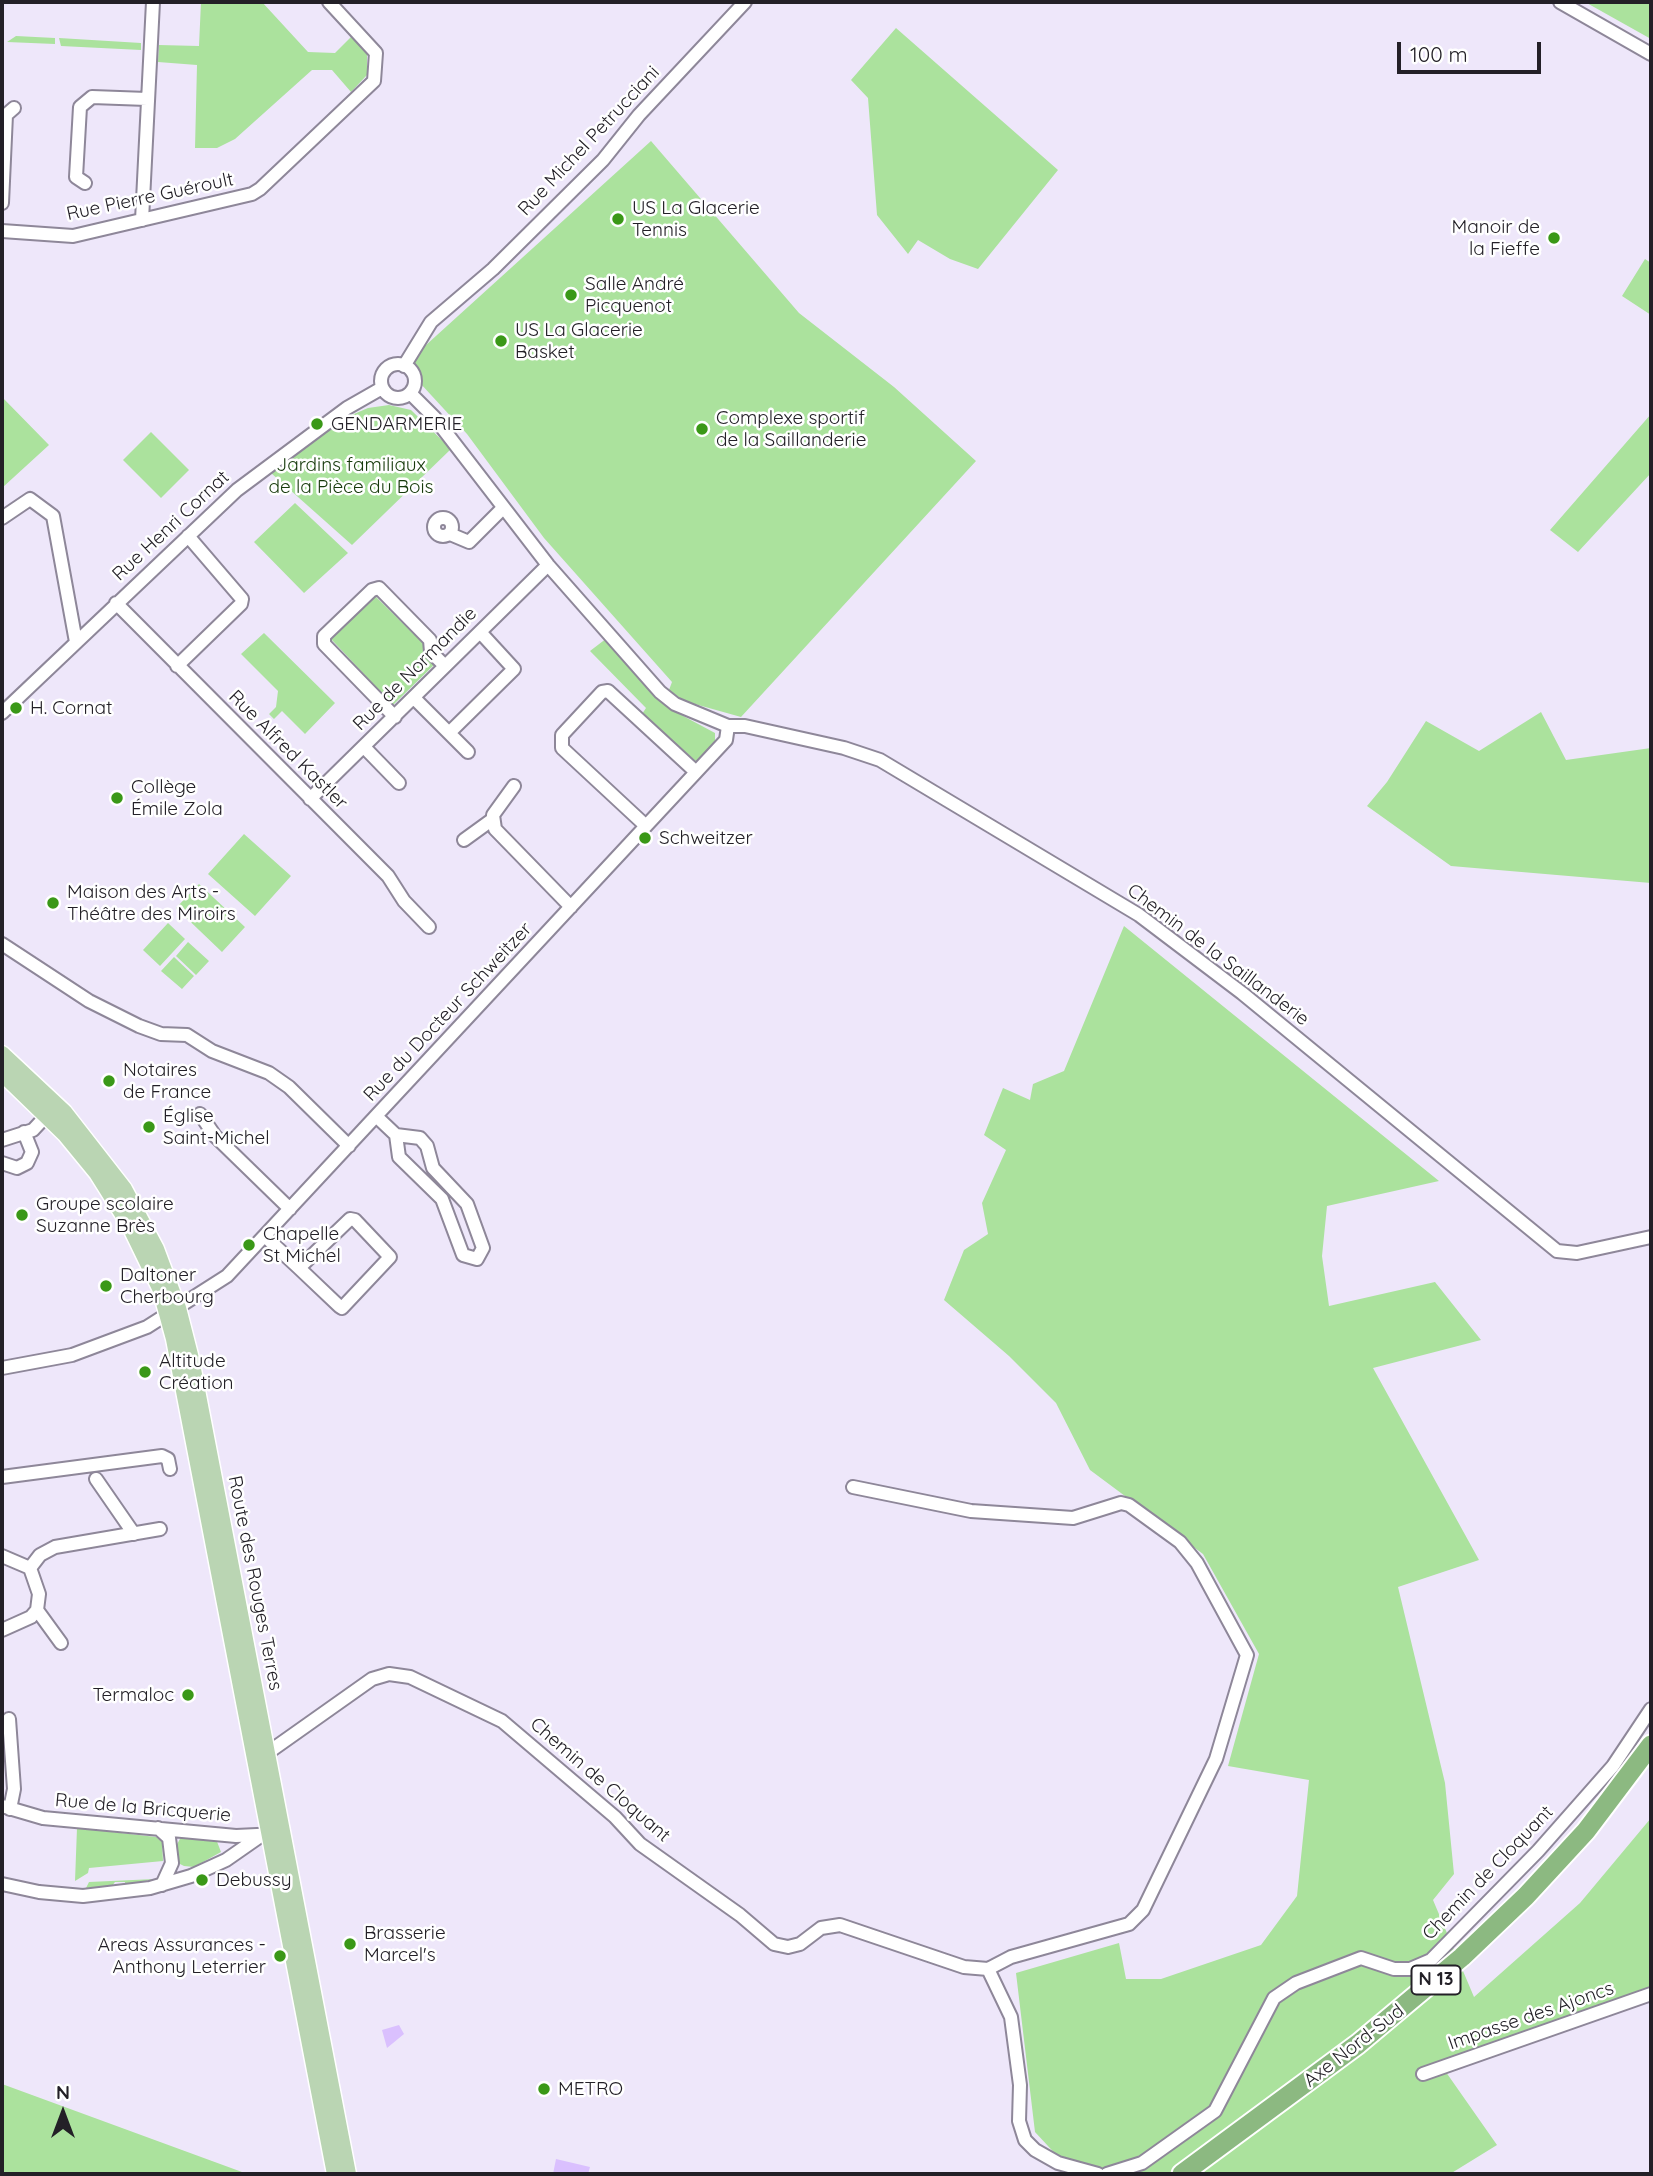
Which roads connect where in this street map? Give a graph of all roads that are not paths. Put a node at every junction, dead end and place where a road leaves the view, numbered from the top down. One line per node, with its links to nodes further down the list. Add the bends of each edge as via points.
1 (153, 2): 6 (street)
2 (329, 2): 10 (street, Rue Pierre Guéroult, via 376,53 374,81 252,194)
3 (745, 2): 12 (street, Rue Michel Petrucciani, via 603,160 493,269 431,322)
4 (1560, 2): 5 (street)
5 (1651, 54)
6 (147, 99): 8 (street, via 92,97 80,107 76,177); 10 (street)
7 (13, 108): 9 (street, via 6,115)
8 (86, 183)
9 (2, 203)
10 (142, 220): 11 (street, Rue Pierre Guéroult, via 73,236)
11 (2, 231)
12 (404, 366): 13 (street, via 387,367); 14 (street, via 415,379)
13 (382, 388): 14 (street, via 394,398); 18 (street, Rue Henri Cornat, via 269,464)
14 (410, 393): 15 (street, via 434,417)
15 (503, 508): 17 (street, via 469,542); 19 (street)
16 (2, 518): 22 (street, via 30,499 53,516)
17 (450, 534)
18 (188, 536): 20 (street, Rue Henri Cornat); 23 (street, via 242,598)
19 (548, 565): 21 (street, Rue de Normandie); 28 (street, via 660,692 692,714)
20 (116, 603): 22 (street, Rue Henri Cornat); 23 (street, Rue Alfred Kastler)
21 (480, 632): 24 (street, Rue de Normandie); 29 (street, via 514,669)
22 (76, 642): 26 (street, Rue Henri Cornat)
23 (177, 666): 35 (street, Rue Alfred Kastler)
24 (445, 666): 25 (street, Rue de Normandie); 27 (street, via 431,652 430,640 379,588 324,636 324,644)
25 (414, 698): 27 (street, Rue de Normandie); 29 (street)
26 (2, 713)
27 (395, 717): 30 (street, Rue de Normandie)
28 (728, 726): 32 (street, Rue du Docteur Schweitzer, via 726,740); 54 (street, Chemin de la Saillanderie, via 844,748 880,760 1139,915 1242,993 1556,1251 1577,1253)
29 (449, 733): 31 (street)
30 (364, 747): 33 (street); 35 (street, Rue de Normandie)
31 (468, 752)
32 (696, 772): 37 (street, Rue du Docteur Schweitzer); 37 (street, via 608,691 562,735 562,748)
33 (399, 783)
34 (514, 786): 36 (street)
35 (310, 799): 40 (street, Rue Alfred Kastler)
36 (493, 819): 38 (street); 39 (street, via 495,829)
37 (646, 826): 39 (street, Rue du Docteur Schweitzer)
38 (464, 840)
39 (571, 907): 46 (street, Rue du Docteur Schweitzer)
40 (429, 927)
41 (2, 944): 50 (street, via 89,1001 139,1026 161,1034 187,1035 212,1051 269,1073)
42 (2, 1054): 56 (main road, Route des Rouges Terres, via 64,1112 124,1189 156,1249)
43 (2, 1073): 45 (main road, Route des Rouges Terres)
44 (200, 1114): 52 (street, via 215,1136)
45 (47, 1115): 47 (street); 56 (main road, Route des Rouges Terres, via 82,1153 129,1224)
46 (377, 1116): 48 (street); 50 (street, Rue du Docteur Schweitzer)
47 (24, 1132): 49 (street); 51 (street, via 32,1152 27,1163 17,1168)
48 (396, 1135): 48 (street, via 399,1157 442,1199 463,1255 477,1259 483,1248 467,1204 433,1168 420,1138)
49 (2, 1140)
50 (349, 1146): 52 (street, Rue du Docteur Schweitzer)
51 (2, 1164)
52 (290, 1209): 53 (street, Rue du Docteur Schweitzer)
53 (267, 1237): 55 (street); 56 (street, Rue du Docteur Schweitzer, via 216,1285 187,1299)
54 (1651, 1237)
55 (299, 1268): 55 (street, via 345,1221 355,1220 390,1257 342,1308)
56 (173, 1312): 57 (street, Rue du Docteur Schweitzer, via 72,1355); 72 (main road, Route des Rouges Terres, via 191,1359); 78 (main road, Route des Rouges Terres)
57 (2, 1368)
58 (170, 1469): 59 (street, via 162,1455)
59 (2, 1477)
60 (96, 1479): 63 (street)
61 (853, 1487): 85 (street, via 971,1511 1073,1518 1121,1503 1129,1505 1180,1542 1197,1563 1247,1655 1216,1759 1143,1910 1129,1924 1011,1957)
62 (160, 1530): 63 (street)
63 (134, 1534): 65 (street, via 48,1549)
64 (2, 1556): 65 (street)
65 (30, 1568): 66 (street, via 39,1594)
66 (37, 1610): 67 (street); 68 (street)
67 (2, 1630)
68 (61, 1643)
69 (1651, 1709): 91 (street, Chemin de Cloquant, via 1605,1776 1431,1960 1410,1969 1394,1969 1361,1958 1296,1983 1274,1998 1215,2111 1142,2162)
70 (9, 1719): 74 (street, via 14,1789)
71 (1651, 1745): 92 (highway, Axe Nord-Sud / N 13, via 1586,1831 1462,1957 1358,2044)
72 (266, 1754): 78 (main road, Route des Rouges Terres); 85 (street, Chemin de Cloquant, via 372,1679 389,1674 410,1677 502,1721 615,1816 640,1844 774,1944 800,1944 821,1928 840,1925 964,1967)
73 (1651, 1763): 93 (highway, Axe Nord-Sud / N 13, via 1587,1842 1485,1951 1364,2054)
74 (6, 1807): 75 (street, Rue de la Bricquerie, via 43,1818)
75 (159, 1828): 76 (street, Rue de la Bricquerie); 79 (street, via 169,1838)
76 (185, 1831): 77 (street, Rue de la Bricquerie); 79 (street)
77 (217, 1834): 78 (street, Rue de la Bricquerie); 80 (street, via 225,1842)
78 (270, 1835): 80 (street); 88 (main road, Route des Rouges Terres); 89 (main road, Route des Rouges Terres)
79 (170, 1848): 81 (street)
80 (226, 1860): 82 (street)
81 (172, 1863): 82 (street); 84 (street)
82 (200, 1872): 84 (street)
83 (2, 1884): 84 (street, via 83,1896)
84 (163, 1885)
85 (988, 1969): 90 (street, via 1012,2017 1019,2122 1025,2140 1058,2163)
86 (1651, 1994): 87 (street, Impasse des Ajoncs)
87 (1423, 2074)
88 (335, 2174)
89 (348, 2174)
90 (1098, 2174)
91 (1108, 2174)
92 (1182, 2174)
93 (1202, 2174)

